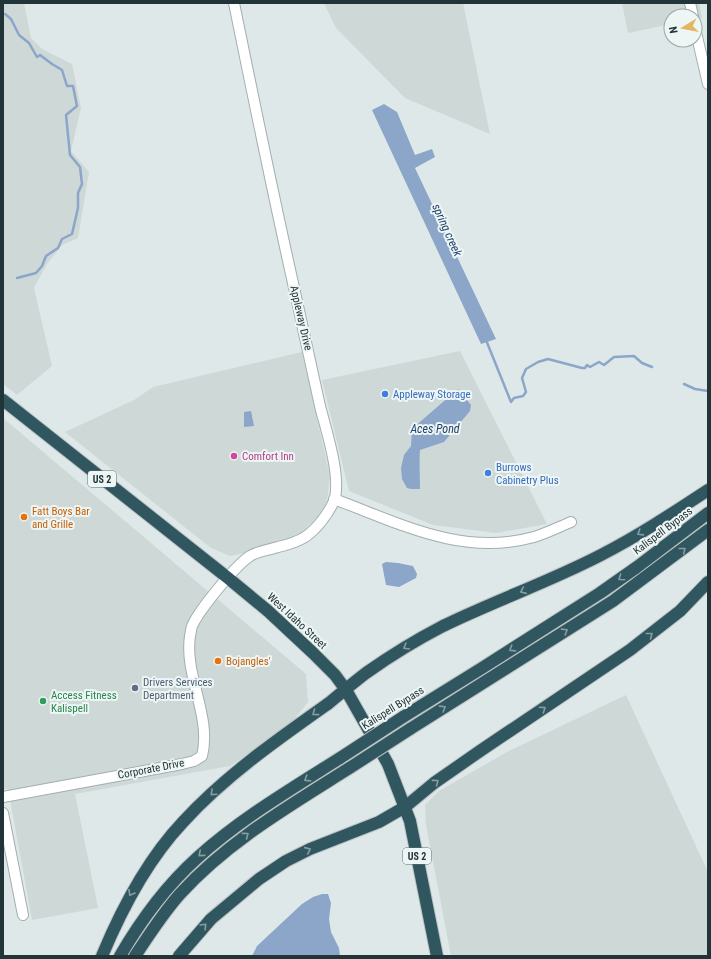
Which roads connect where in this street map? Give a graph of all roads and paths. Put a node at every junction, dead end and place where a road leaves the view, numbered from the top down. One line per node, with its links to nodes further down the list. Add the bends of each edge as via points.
1 (234, 3): 6 (street, Appleway Drive, via 336,475)
2 (700, 48): 3 (street)
3 (708, 84)
4 (3, 400): 10 (highway, West Idaho Street / US 2)
5 (708, 490): 12 (highway, one-way to 12, via 600,556 424,637 364,675)
6 (334, 499): 8 (street, via 423,533 463,542 517,541 535,537); 10 (street, Appleway Drive, via 327,514 305,537 250,556)
7 (708, 513): 18 (highway, Kalispell Bypass, one-way to 18, bridge, via 600,593 403,717 222,837 197,858 154,904)
8 (571, 522)
9 (708, 530): 19 (highway, one-way to 9, bridge, via 181,894 221,855 271,818 613,601)
10 (228, 578): 12 (highway, West Idaho Street / US 2, via 313,653); 13 (street, Corporate Drive, via 192,625 189,643 189,656 204,729 202,756 182,764)
11 (708, 582): 14 (highway, one-way to 11, via 434,783 636,646 680,611)
12 (346, 690): 14 (highway, West Idaho Street / US 2, via 388,764); 17 (highway, one-way to 17, via 236,773 182,823 153,859 134,889)
13 (3, 797)
14 (405, 807): 20 (highway, one-way to 14, via 211,919 274,868 310,849 378,822); 21 (highway, West Idaho Street / US 2)
15 (3, 813): 16 (street)
16 (23, 915)
17 (102, 956)
18 (120, 956)
19 (135, 956)
20 (179, 956)
21 (437, 956)

